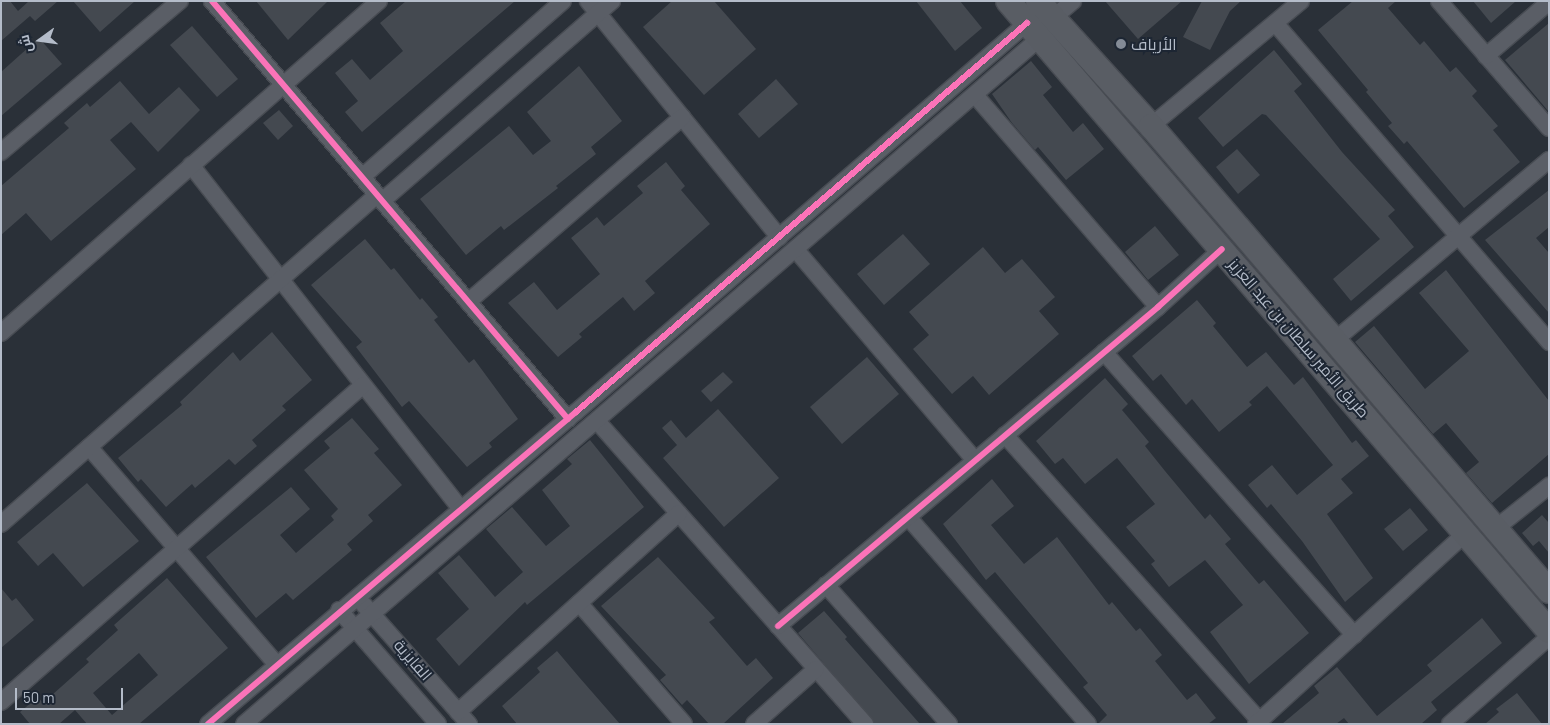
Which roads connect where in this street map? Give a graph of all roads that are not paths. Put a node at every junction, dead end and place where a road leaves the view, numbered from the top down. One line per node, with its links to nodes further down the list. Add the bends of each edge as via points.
1 (180, 1): 21 (street)
2 (212, 1): 16 (street)
3 (379, 1): 16 (street)
4 (563, 1): 24 (street)
5 (612, 1): 11 (street)
6 (1008, 1): 14 (main road, طريق الأمير سلطان بن عبد العزيز)
7 (1073, 1): 10 (street)
8 (1301, 1): 13 (street)
9 (1439, 1): 15 (street)
10 (1042, 6): 19 (main road, طريق الأمير سلطان بن عبد العزيز)
11 (593, 7): 18 (street); 25 (street)
12 (1546, 9): 15 (street)
13 (1274, 23): 19 (street); 27 (street)
14 (1033, 30): 17 (street); 26 (street); 28 (main road, طريق الأمير سلطان بن عبد العزيز)
15 (1486, 56): 20 (street)
16 (283, 84): 23 (street); 24 (street)
17 (975, 95): 29 (street); 32 (street)
18 (682, 117): 26 (street); 31 (street)
19 (1151, 126): 34 (main road, طريق الأمير سلطان بن عبد العزيز)
20 (1549, 128)
21 (1, 152)
22 (1549, 160): 27 (street)
23 (191, 165): 30 (street); 33 (street)
24 (362, 177): 25 (street)
25 (380, 198): 30 (street); 31 (street)
26 (779, 237): 38 (street)
27 (1459, 238): 34 (street); 35 (street)
28 (1222, 249): 32 (street); 49 (main road, طريق الأمير سلطان بن عبد العزيز)
29 (796, 250): 39 (street); 42 (street)
30 (280, 280): 37 (street); 41 (street)
31 (468, 302): 38 (street)
32 (1158, 307): 36 (street)
33 (1, 334)
34 (1334, 340): 48 (main road, طريق الأمير سلطان بن عبد العزيز)
35 (1549, 342)
36 (1104, 352): 40 (street); 60 (street)
37 (363, 385): 44 (street); 50 (street)
38 (568, 419): 44 (street)
39 (597, 421): 45 (street); 56 (street)
40 (1005, 435): 42 (street); 66 (street)
41 (89, 447): 47 (street); 50 (street)
42 (975, 460): 46 (street)
43 (1549, 486): 48 (street)
44 (461, 509): 53 (street)
45 (679, 513): 54 (street); 57 (street)
46 (908, 517): 51 (street); 74 (street)
47 (1, 524)
48 (1496, 528): 52 (main road, طريق الأمير سلطان بن عبد العزيز)
49 (1466, 533): 59 (main road, طريق الأمير سلطان بن عبد العزيز); 60 (street)
50 (178, 548): 62 (street); 64 (street)
51 (826, 585): 57 (street); 73 (street)
52 (1549, 591)
53 (357, 596): 55 (street); 56 (street, الفايزية)
54 (579, 603): 65 (street); 70 (street)
55 (339, 610): 58 (street, الفايزية); 62 (street)
56 (372, 614): 58 (street); 65 (street, الفايزية)
57 (778, 626): 63 (street)
58 (355, 629): 68 (street); 69 (street, الفايزية)
59 (1549, 631)
60 (1354, 635): 66 (street)
61 (1549, 637): 75 (street)
62 (276, 664): 67 (street)
63 (816, 669): 71 (street); 72 (street)
64 (1, 702)
65 (463, 718)
66 (1258, 722)
67 (208, 724)
68 (244, 724)
69 (438, 724)
70 (684, 724)
71 (754, 724)
72 (865, 724)
73 (949, 724)
74 (1088, 724)
75 (1450, 724)

